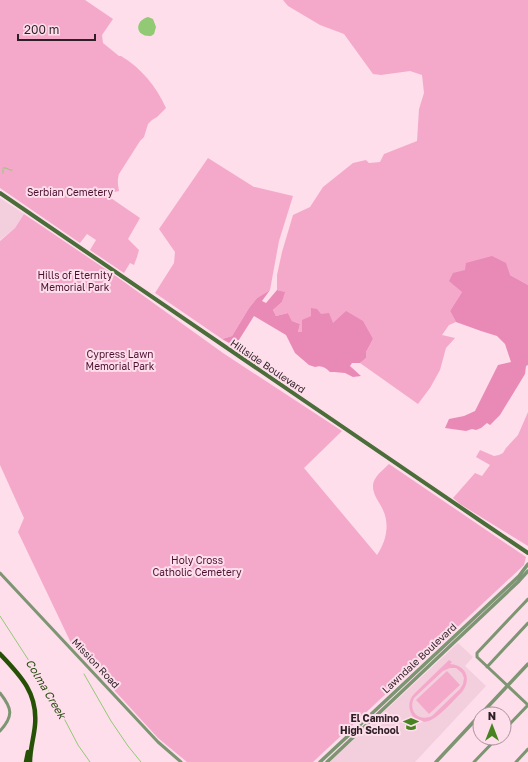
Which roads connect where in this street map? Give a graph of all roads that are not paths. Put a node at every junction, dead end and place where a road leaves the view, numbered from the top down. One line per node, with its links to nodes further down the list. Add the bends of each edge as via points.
1 (0, 193): 2 (main road, Hillside Boulevard)
2 (528, 553)
3 (528, 564): 24 (street, Lawndale Boulevard, via 519,576)
4 (528, 571): 25 (street, Lawndale Boulevard)
5 (0, 573): 23 (street, Mission Road, via 154,737)
6 (528, 598): 11 (street, via 477,653)
7 (528, 623): 11 (street)
8 (0, 654): 22 (main road, via 17,672 33,700 35,721)
9 (0, 658): 21 (main road, via 22,683 30,701 33,717)
10 (528, 664): 12 (street)
11 (487, 667): 12 (street)
12 (507, 686): 14 (street); 15 (street)
13 (0, 694): 18 (street, via 8,704 10,714 9,720)
14 (528, 705): 16 (street)
15 (488, 706)
16 (512, 722)
17 (472, 723): 26 (street)
18 (0, 731)
19 (489, 746): 27 (street)
20 (528, 749): 28 (street)
21 (26, 762)
22 (30, 762)
23 (181, 762)
24 (320, 762)
25 (327, 762)
26 (436, 762)
27 (474, 762)
28 (516, 762)

